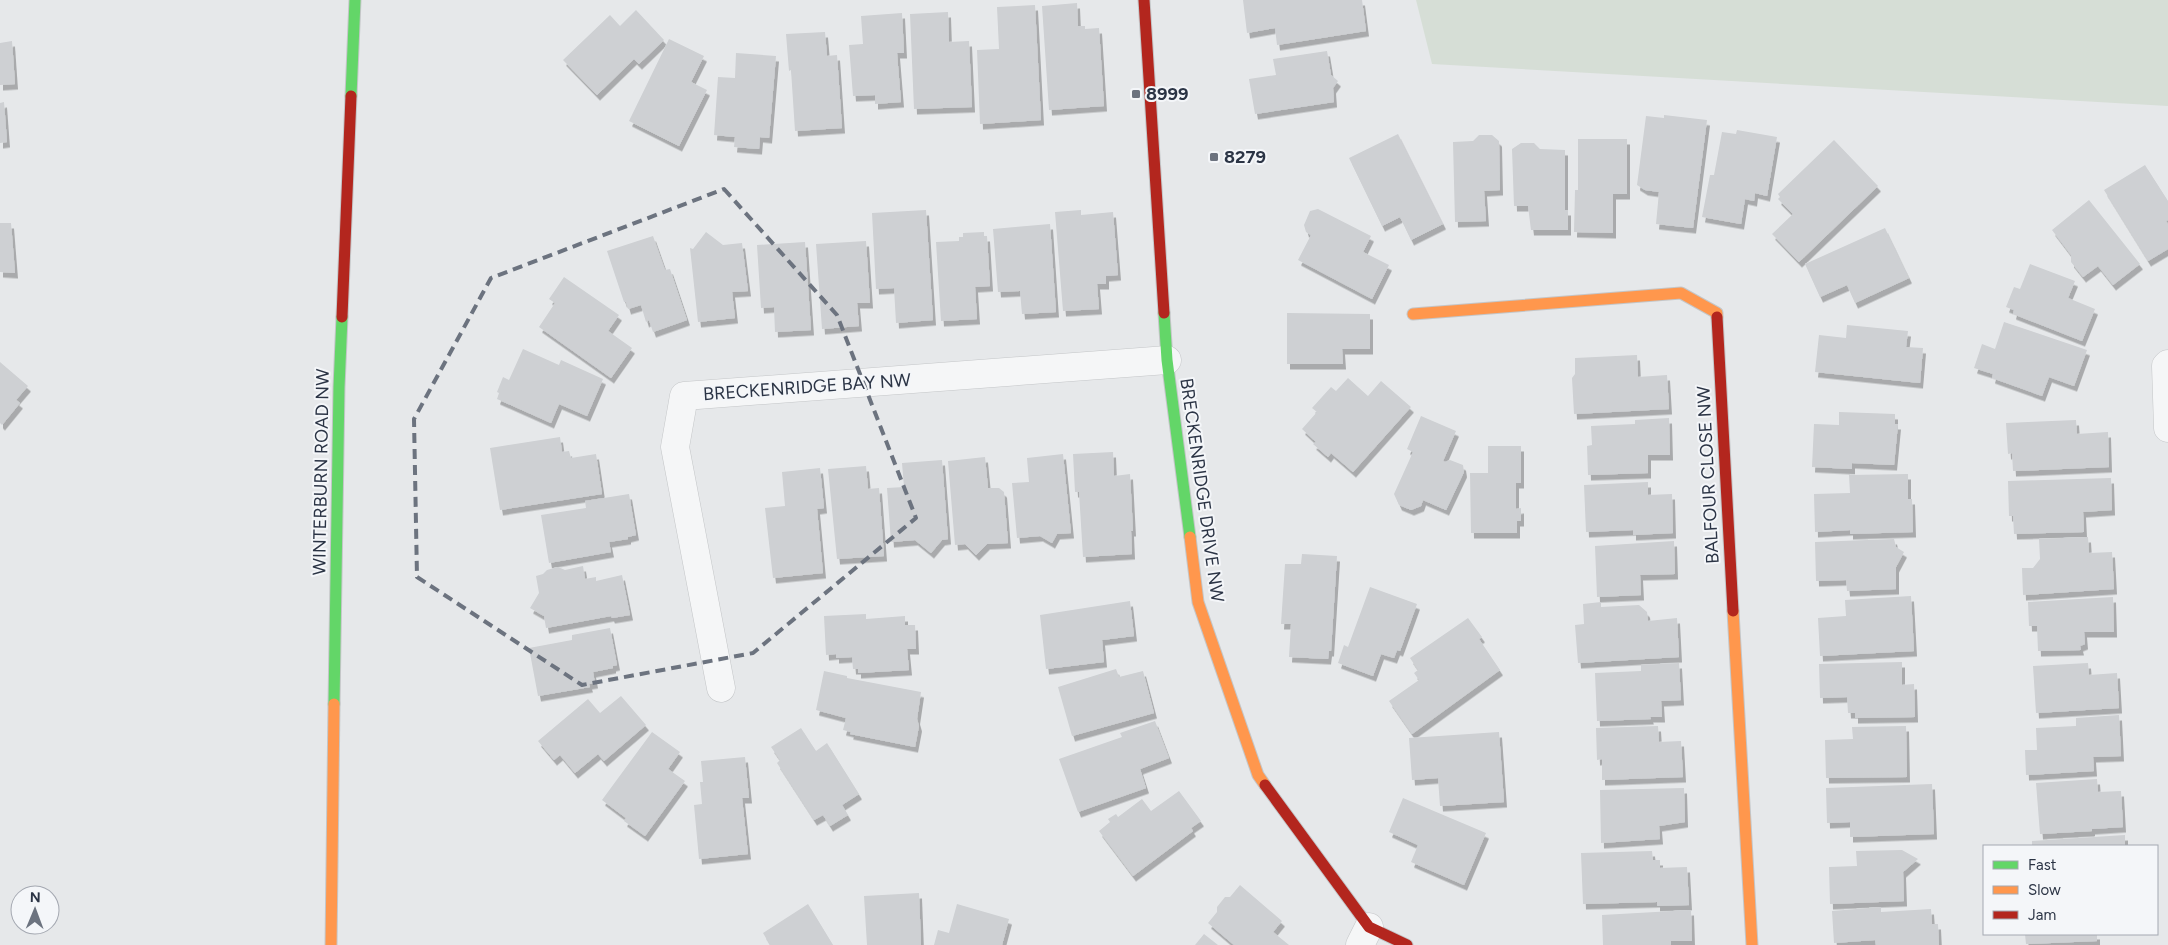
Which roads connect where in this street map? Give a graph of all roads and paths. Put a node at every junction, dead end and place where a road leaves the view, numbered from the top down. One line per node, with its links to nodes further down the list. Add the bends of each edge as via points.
1 (355, 0): 9 (street, WINTERBURN ROAD NW, via 339,387)
2 (1144, 0): 4 (street, BRECKENRIDGE DRIVE NW)
3 (1413, 314): 11 (street, BALFOUR CLOSE NW, via 1681,293 1717,313)
4 (1167, 360): 7 (street, BRECKENRIDGE BAY NW, via 684,396 675,448); 8 (street, BRECKENRIDGE DRIVE NW, via 1198,602 1258,776)
5 (2168, 364): 6 (street)
6 (2168, 428)
7 (721, 688)
8 (1365, 936): 10 (street, BRECKENRIDGE DRIVE NW)
9 (331, 945)
10 (1407, 945)
11 (1752, 945)

